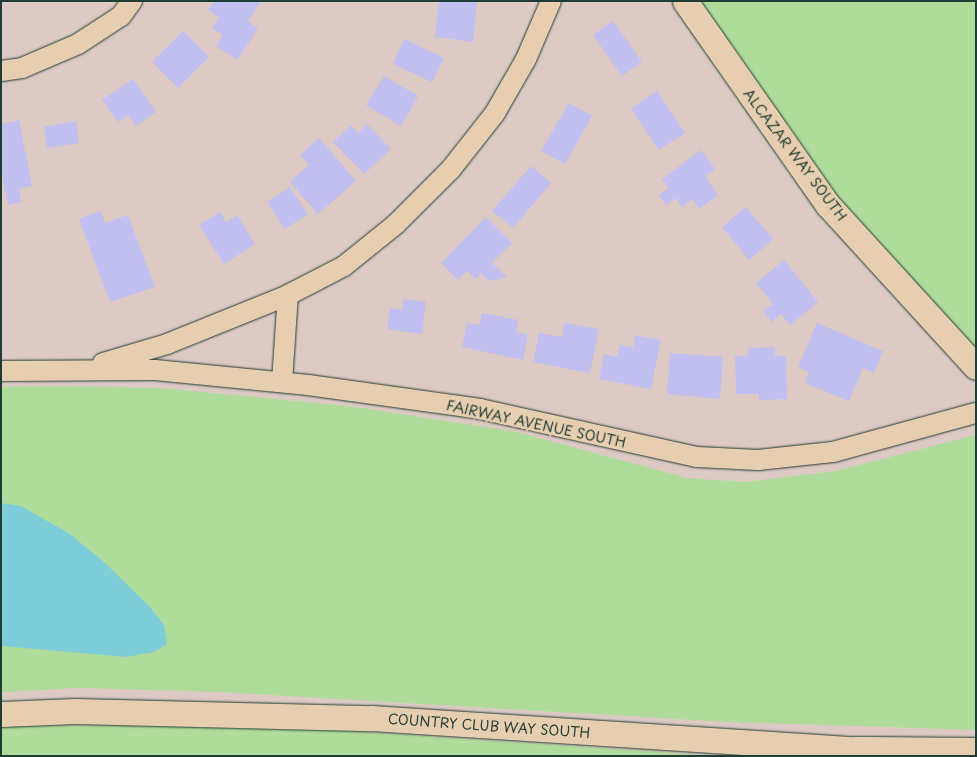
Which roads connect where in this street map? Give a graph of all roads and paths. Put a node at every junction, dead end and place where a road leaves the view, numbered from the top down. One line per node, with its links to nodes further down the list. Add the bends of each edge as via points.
1 (132, 1): 4 (street, via 121,16 78,44 22,68)
2 (551, 1): 5 (street, via 526,58 495,112 452,169 396,224 344,266)
3 (685, 1): 6 (street, ALCAZAR WAY SOUTH, via 828,205)
4 (1, 71)
5 (288, 295): 7 (street, via 167,344); 9 (street)
6 (976, 367)
7 (84, 369): 8 (street, FAIRWAY AVENUE SOUTH); 9 (street, FAIRWAY AVENUE SOUTH, via 155,370)
8 (1, 371)
9 (282, 382): 10 (street, FAIRWAY AVENUE SOUTH, via 480,409 697,457 758,460 833,452)
10 (976, 413)
11 (1, 714): 12 (street, COUNTRY CLUB WAY SOUTH, via 75,711 371,718 856,749)
12 (976, 750)

